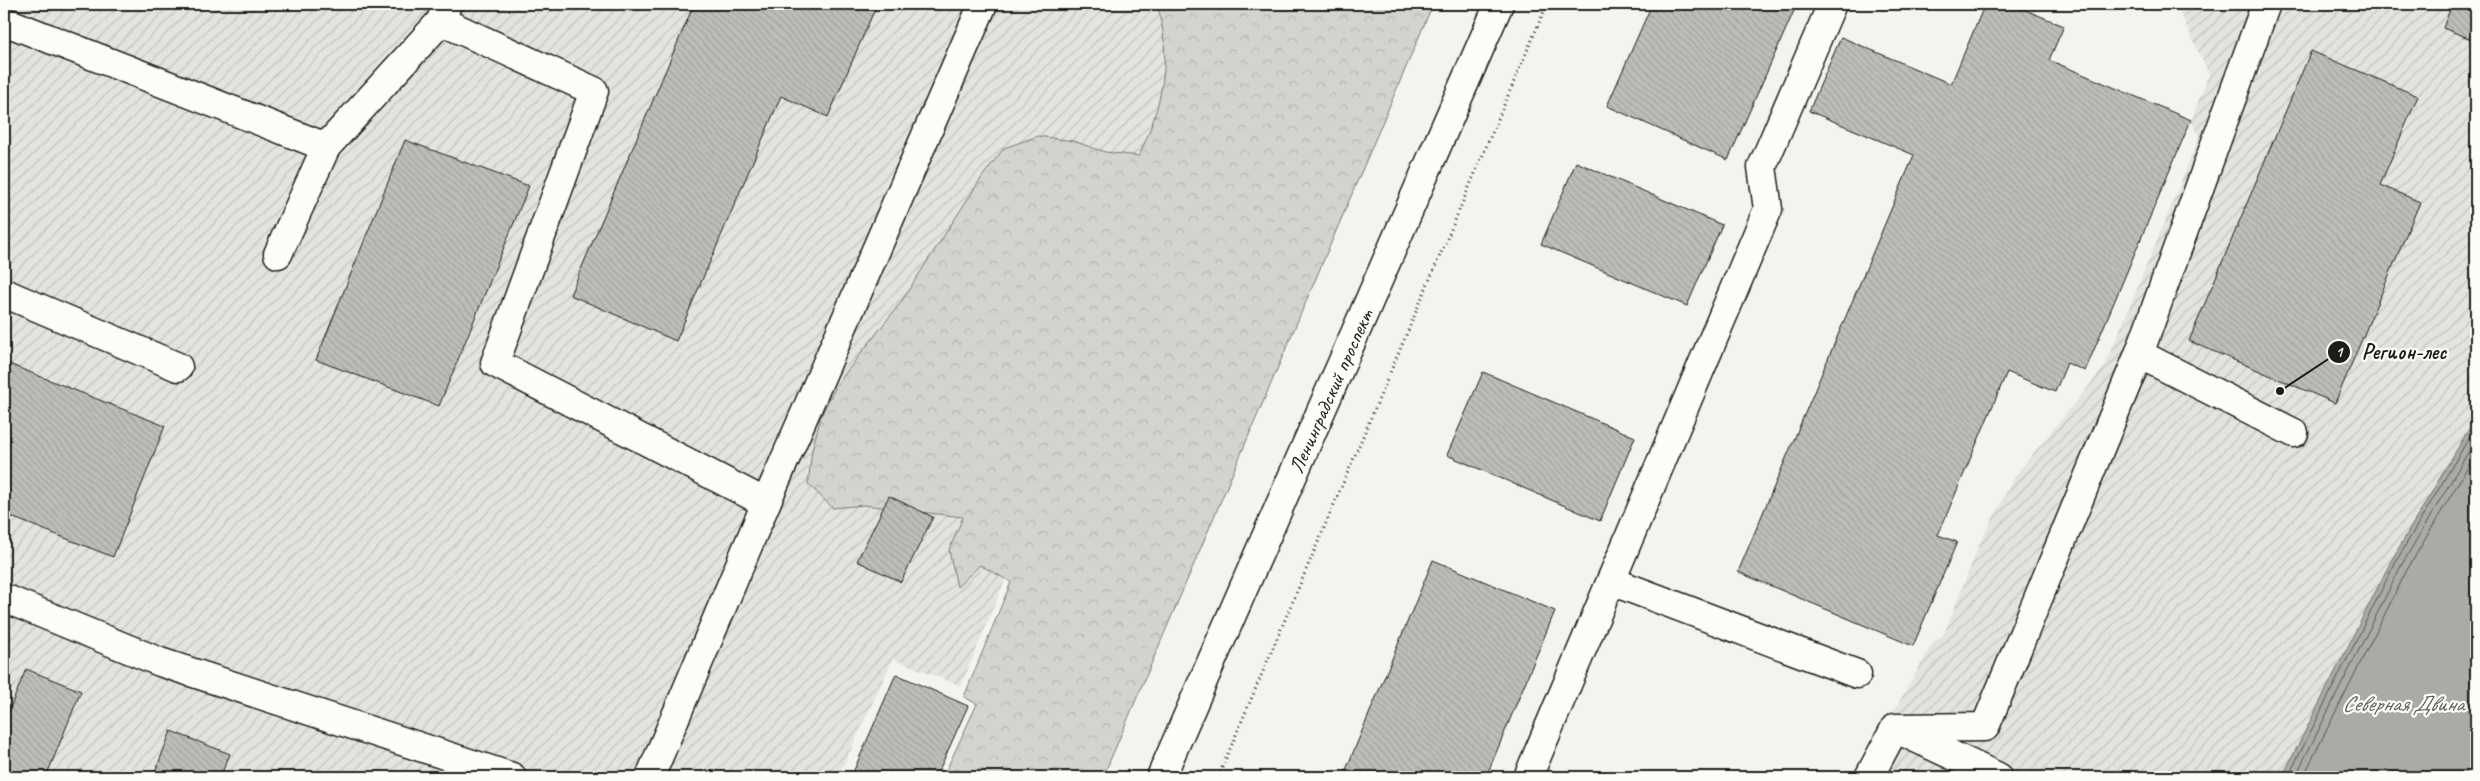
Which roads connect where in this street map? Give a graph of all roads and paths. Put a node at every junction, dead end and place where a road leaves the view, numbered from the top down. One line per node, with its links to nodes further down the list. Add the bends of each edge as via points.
1 (983, 4): 14 (main road)
2 (1499, 4): 21 (main road, Ленинградский проспект)
3 (1547, 4): 22 (path)
4 (1832, 4): 15 (main road, via 1762,167 1768,209)
5 (2266, 4): 11 (main road)
6 (444, 12): 8 (main road); 14 (main road, via 594,91 495,362)
7 (4, 21): 8 (main road)
8 (326, 147): 9 (main road)
9 (278, 254)
10 (4, 293): 12 (main road)
11 (2138, 354): 13 (main road); 18 (main road, via 1985,727)
12 (178, 367)
13 (2294, 433)
14 (766, 503): 20 (main road)
15 (1611, 581): 17 (main road); 23 (main road)
16 (4, 598): 19 (main road, via 160,662)
17 (1857, 674)
18 (1895, 728): 24 (main road); 25 (main road)
19 (512, 777)
20 (650, 777)
21 (1161, 777)
22 (1218, 777)
23 (1528, 777)
24 (1869, 777)
25 (1998, 777)

